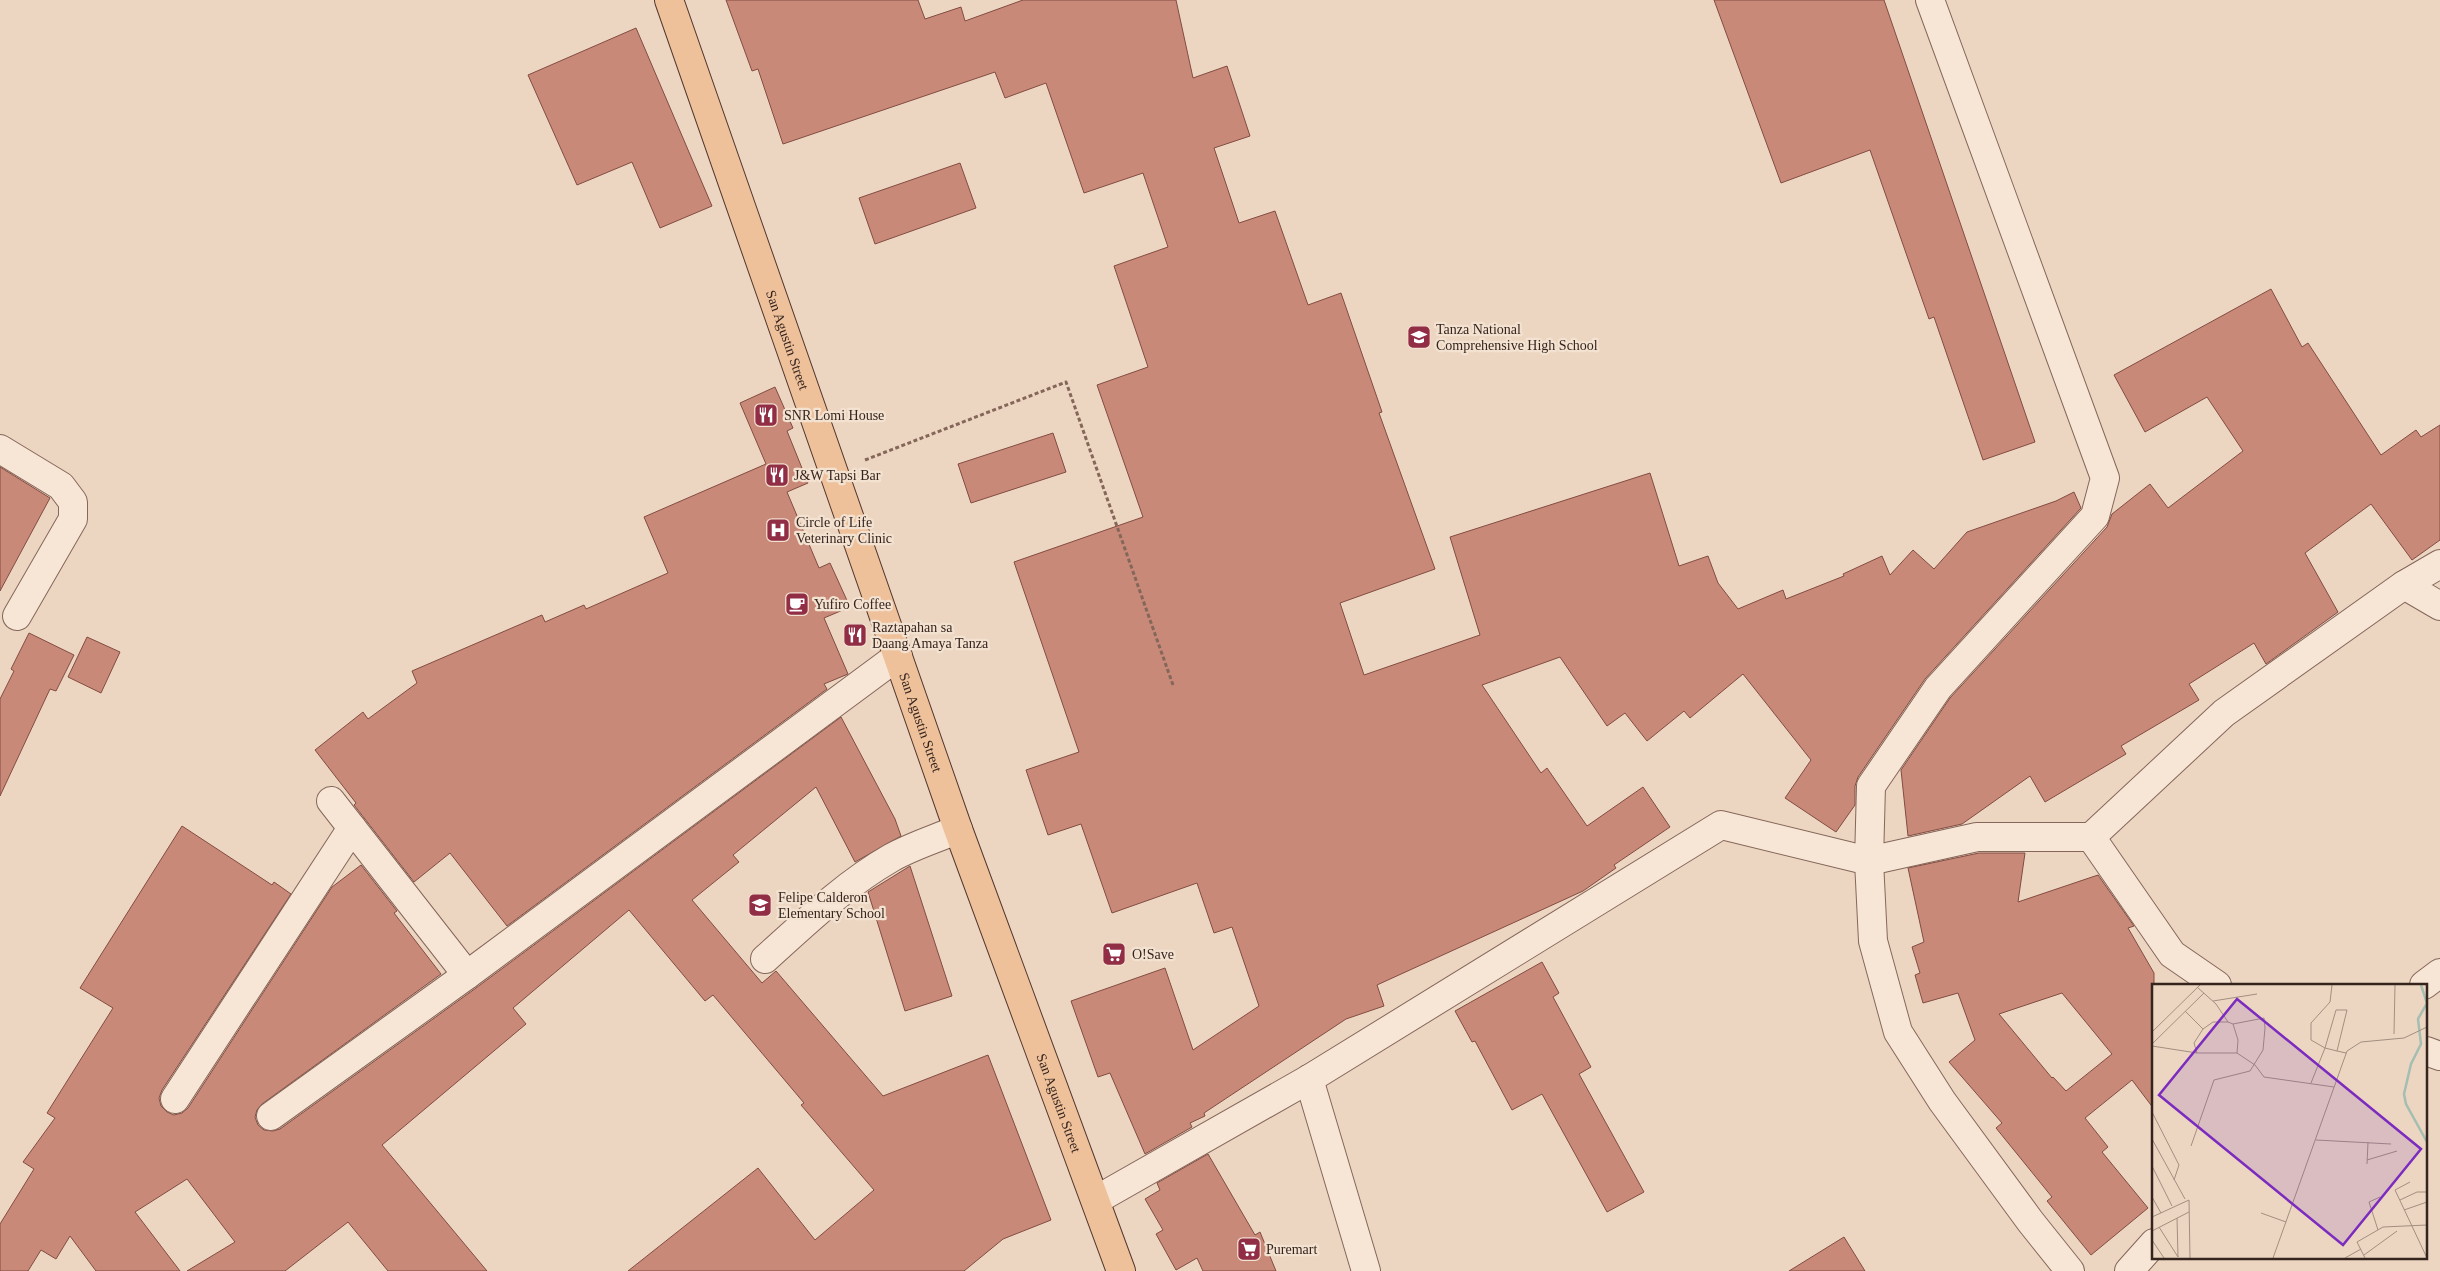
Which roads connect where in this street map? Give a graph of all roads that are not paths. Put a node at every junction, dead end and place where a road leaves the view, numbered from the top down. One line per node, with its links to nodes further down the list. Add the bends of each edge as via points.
1 (669, 0): 8 (main road, San Agustin Street)
2 (1930, 0): 13 (street, via 2105,478 2095,516 1938,688 1871,786)
3 (0, 449): 7 (street, via 60,486 73,502 73,519)
4 (2440, 564): 5 (street)
5 (2404, 585): 6 (street); 12 (street, via 2224,713)
6 (2440, 606)
7 (18, 616)
8 (898, 656): 11 (main road, San Agustin Street); 16 (street)
9 (331, 801): 10 (street)
10 (352, 828): 16 (street); 22 (street)
11 (958, 829): 14 (street, via 893,857 868,872); 24 (main road, San Agustin Street)
12 (2091, 837): 13 (street, via 1977,837); 17 (street, via 2172,954)
13 (1869, 860): 21 (street, via 1721,825); 28 (street, via 1873,941 1898,1032 1942,1101)
14 (765, 959)
15 (2440, 973): 18 (street)
16 (467, 975): 23 (street)
17 (2216, 984)
18 (2425, 984)
19 (2428, 1052): 20 (street)
20 (2440, 1056)
21 (1309, 1080): 24 (street); 27 (street)
22 (175, 1100)
23 (271, 1116)
24 (1096, 1200): 26 (main road, San Agustin Street)
25 (2152, 1245): 29 (street)
26 (1121, 1271)
27 (1366, 1271)
28 (2070, 1271)
29 (2129, 1271)

